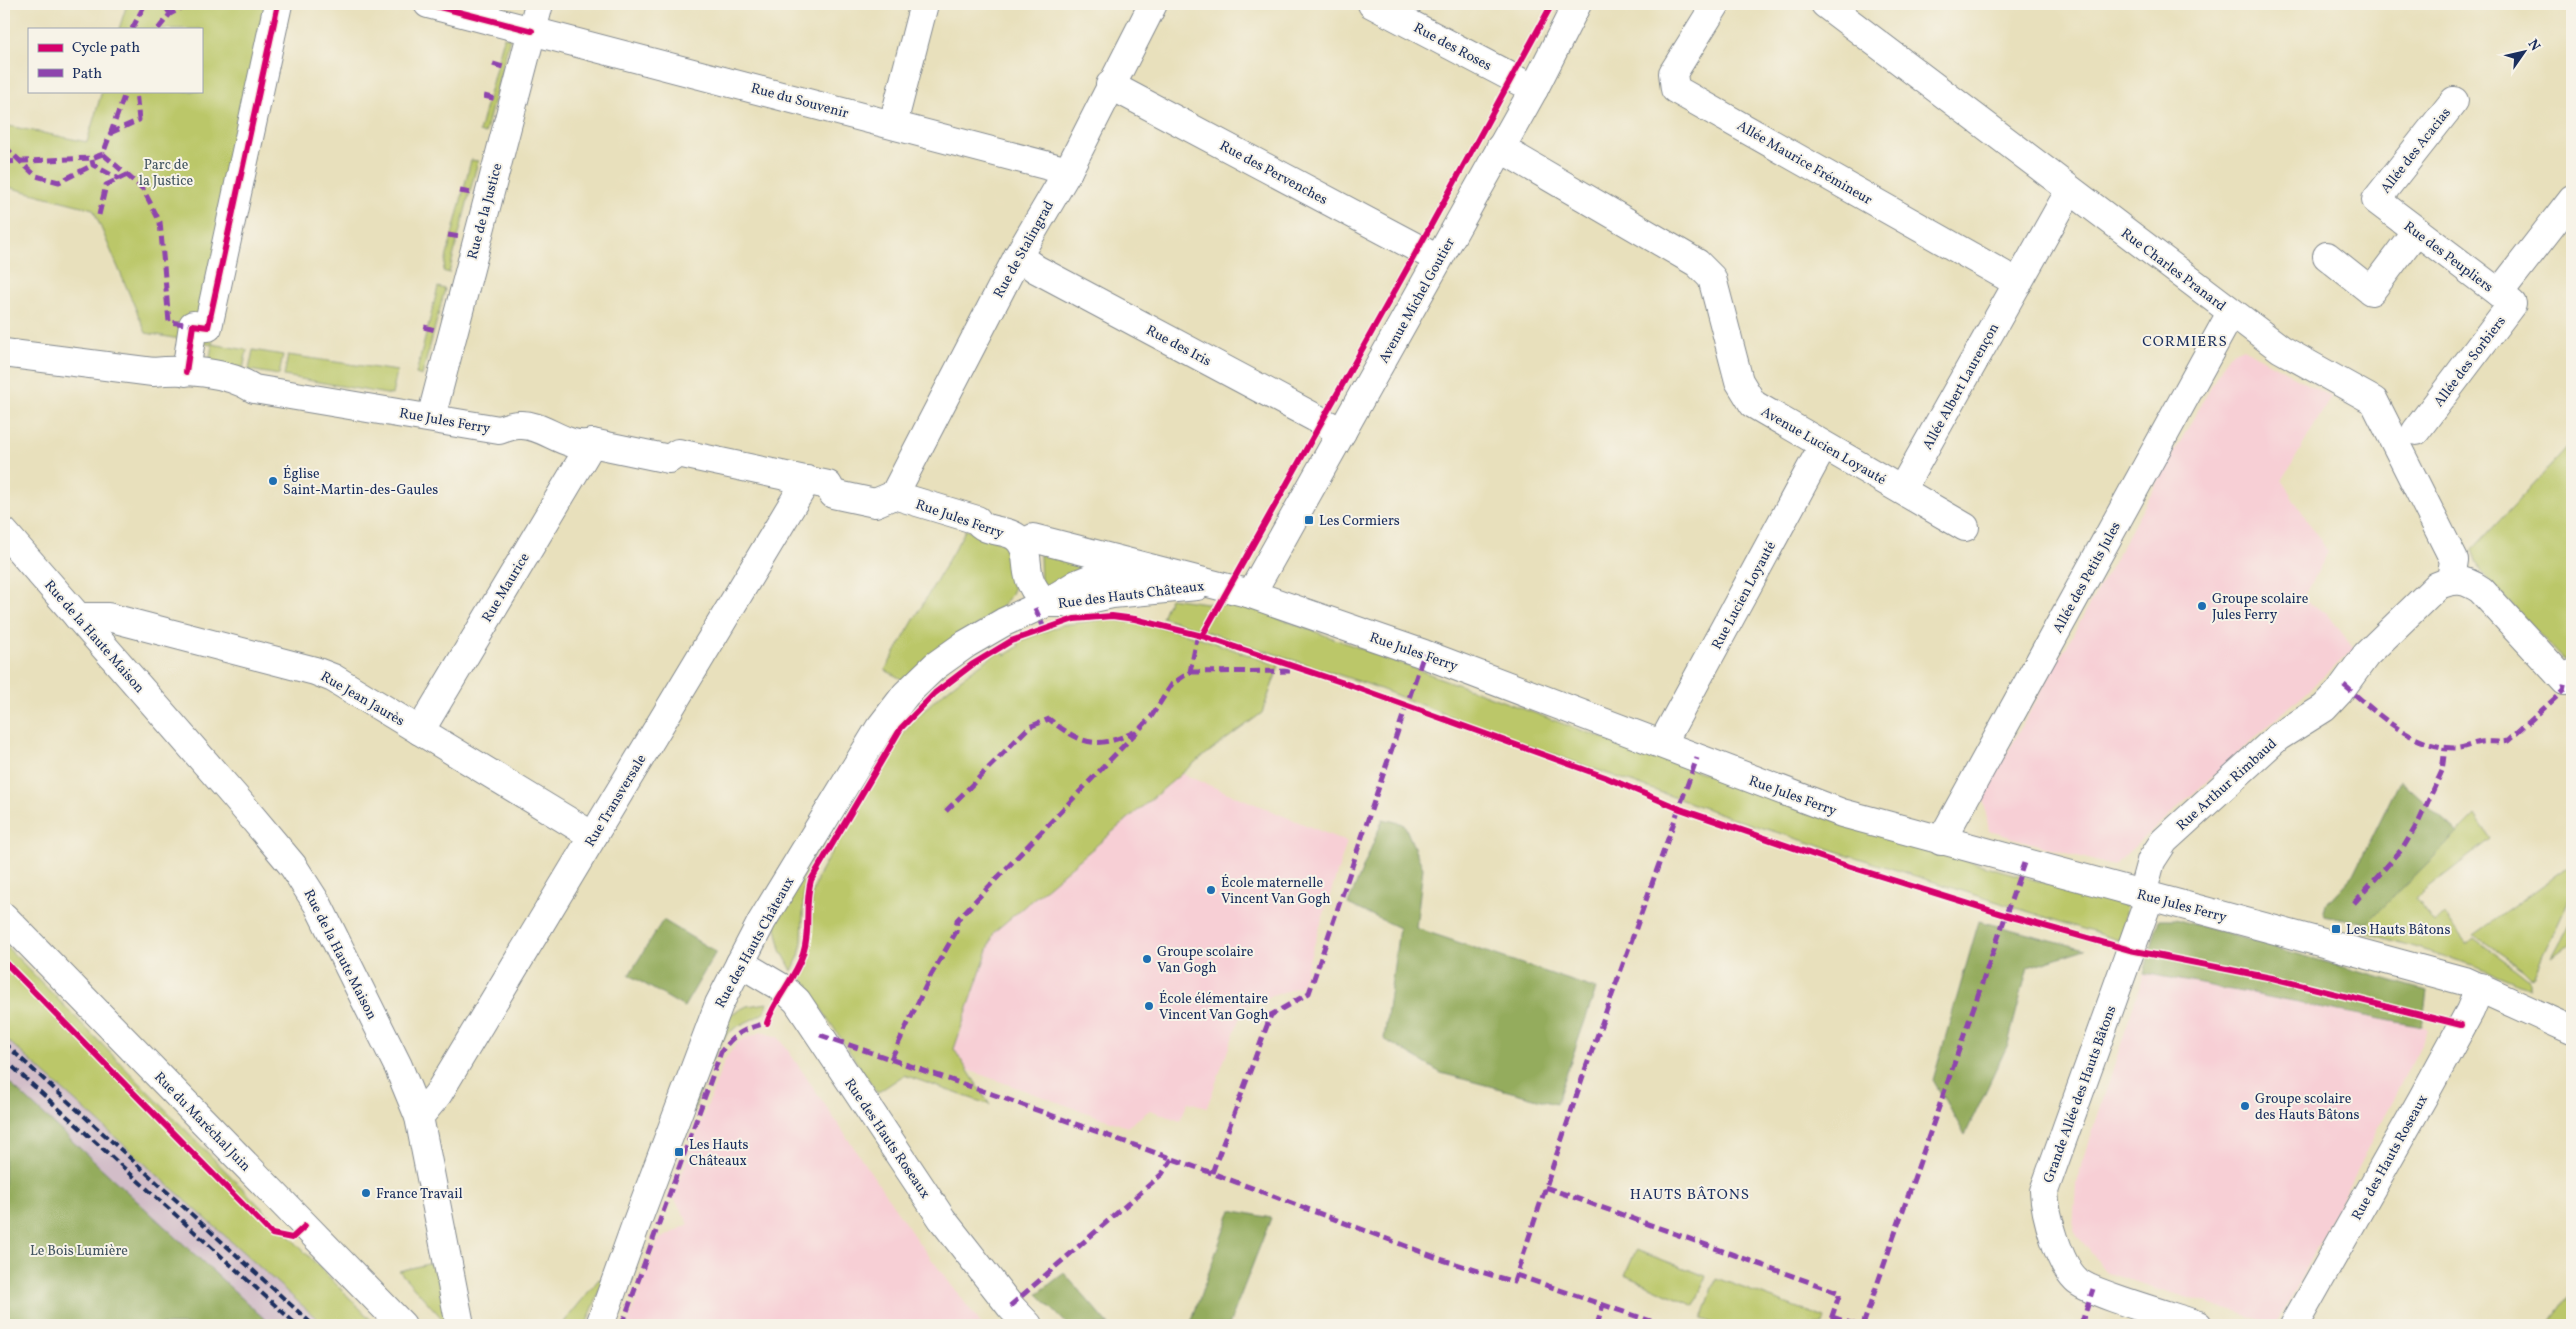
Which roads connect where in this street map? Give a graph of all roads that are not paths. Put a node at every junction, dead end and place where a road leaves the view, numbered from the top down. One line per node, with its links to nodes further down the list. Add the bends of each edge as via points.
1 (278, 4): 28 (street, via 208,327 193,325)
2 (428, 4): 10 (street, Rue du Souvenir)
3 (539, 4): 10 (street, Rue de la Justice)
4 (924, 4): 14 (street)
5 (1153, 4): 11 (street, Rue de Stalingrad)
6 (1372, 4): 12 (street, Rue des Roses)
7 (1577, 4): 12 (street, Avenue Michel Goutier)
8 (1716, 4): 24 (street, Allée Maurice Frémineur, via 1673,73 1675,89)
9 (1825, 4): 17 (street, Rue Charles Pranard)
10 (532, 31): 14 (street, Rue du Souvenir); 29 (street, Rue de la Justice)
11 (1110, 85): 16 (street, Rue de Stalingrad); 23 (street, Rue des Pervenches)
12 (1534, 89): 15 (street, Avenue Michel Goutier)
13 (2454, 101): 19 (street, Allée des Acacias)
14 (893, 124): 16 (street, Rue du Souvenir)
15 (1500, 148): 23 (street, Avenue Michel Goutier); 33 (street, Avenue Lucien Loyauté, via 1697,263 1712,278 1739,381 1753,404)
16 (1068, 171): 21 (street, Rue de Stalingrad)
17 (2070, 190): 24 (street, Allée Albert Laurençon); 26 (street, Rue Charles Pranard)
18 (2572, 199): 25 (street, Rue des Peupliers)
19 (2376, 200): 20 (street, Rue des Peupliers)
20 (2416, 231): 22 (street, via 2371,291); 25 (street, Rue des Peupliers)
21 (1018, 256): 31 (street, Rue des Iris, via 1036,270); 36 (street, Rue de Stalingrad)
22 (2327, 256)
23 (1438, 259): 31 (street, Avenue Michel Goutier)
24 (2018, 283): 35 (street, Allée Albert Laurençon)
25 (2499, 293): 30 (street, Allée des Sorbiers, via 2512,304)
26 (2230, 313): 42 (street, Rue Charles Pranard, via 2281,349 2374,401 2454,560); 52 (street, Allée des Petits Jules)
27 (4, 353): 28 (street, Rue Jules Ferry, via 152,372)
28 (186, 372): 29 (street, Rue Jules Ferry, via 239,380 254,389)
29 (431, 418): 32 (street, Rue Jules Ferry, via 499,430 519,425 533,427 557,439 585,445)
30 (2416, 431)
31 (1342, 432): 44 (street, Avenue Michel Goutier)
32 (592, 443): 34 (street, Rue Jules Ferry, via 670,459 678,453); 49 (street, Rue Maurice)
33 (1823, 446): 35 (street, Avenue Lucien Loyauté); 50 (street, Rue Lucien Loyauté)
34 (807, 480): 36 (street, Rue Jules Ferry, via 828,485 833,494 875,503); 51 (street, Rue Transversale)
35 (1902, 489): 37 (street, Avenue Lucien Loyauté)
36 (894, 495): 39 (street, Rue Jules Ferry, via 977,520 982,527)
37 (1965, 527)
38 (4, 532): 46 (street, Rue de la Haute Maison)
39 (1019, 541): 40 (street, Rue Jules Ferry, via 1033,538); 41 (street, Rue des Hauts Châteaux, via 1027,560)
40 (1148, 566): 43 (street, Rue Jules Ferry); 45 (street, Rue des Hauts Châteaux, via 1109,571 1077,584)
41 (1029, 578): 45 (street, Rue des Hauts Châteaux); 47 (street, Rue des Hauts Châteaux, via 1022,584)
42 (2451, 580): 48 (street, via 2467,581 2481,590 2565,681); 53 (street, Rue Arthur Rimbaud, via 2437,586 2421,600 2366,655 2324,708 2278,737 2164,841 2151,861)
43 (1217, 584): 44 (street, Rue Jules Ferry); 45 (street, Rue des Hauts Châteaux, via 1112,594 1070,604)
44 (1251, 594): 50 (street, Rue Jules Ferry, via 1424,654)
45 (1046, 603): 47 (street, Rue des Hauts Châteaux)
46 (78, 617): 49 (street, Rue Jean Jaurès, via 108,617 315,671 333,678); 58 (street, Rue de la Haute Maison, via 293,866 338,942)
47 (1004, 622): 55 (street, Rue des Hauts Châteaux, via 935,666 906,694 879,729)
48 (2572, 674)
49 (420, 731): 51 (street, Rue Jean Jaurès)
50 (1662, 744): 52 (street, Rue Jules Ferry, via 1842,813)
51 (593, 836): 58 (street, Rue Transversale, via 438,1094)
52 (1941, 841): 53 (street, Rue Jules Ferry)
53 (2146, 896): 56 (street, Rue Jules Ferry); 63 (street, Grande Allée des Hauts Bâtons, via 2044,1191 2044,1207 2067,1268 2081,1284)
54 (4, 917): 59 (street, Rue du Maréchal Juin)
55 (740, 962): 61 (street, Rue des Hauts Châteaux, via 714,1015); 62 (street, Rue des Hauts Roseaux, via 784,988 797,1001 942,1219)
56 (2480, 987): 57 (street, Rue Jules Ferry); 64 (street, Rue des Hauts Roseaux, via 2422,1099)
57 (2572, 1030)
58 (419, 1117): 60 (street, Rue de la Haute Maison)
59 (402, 1325)
60 (460, 1325)
61 (600, 1325)
62 (1028, 1325)
63 (2198, 1325)
64 (2294, 1325)

